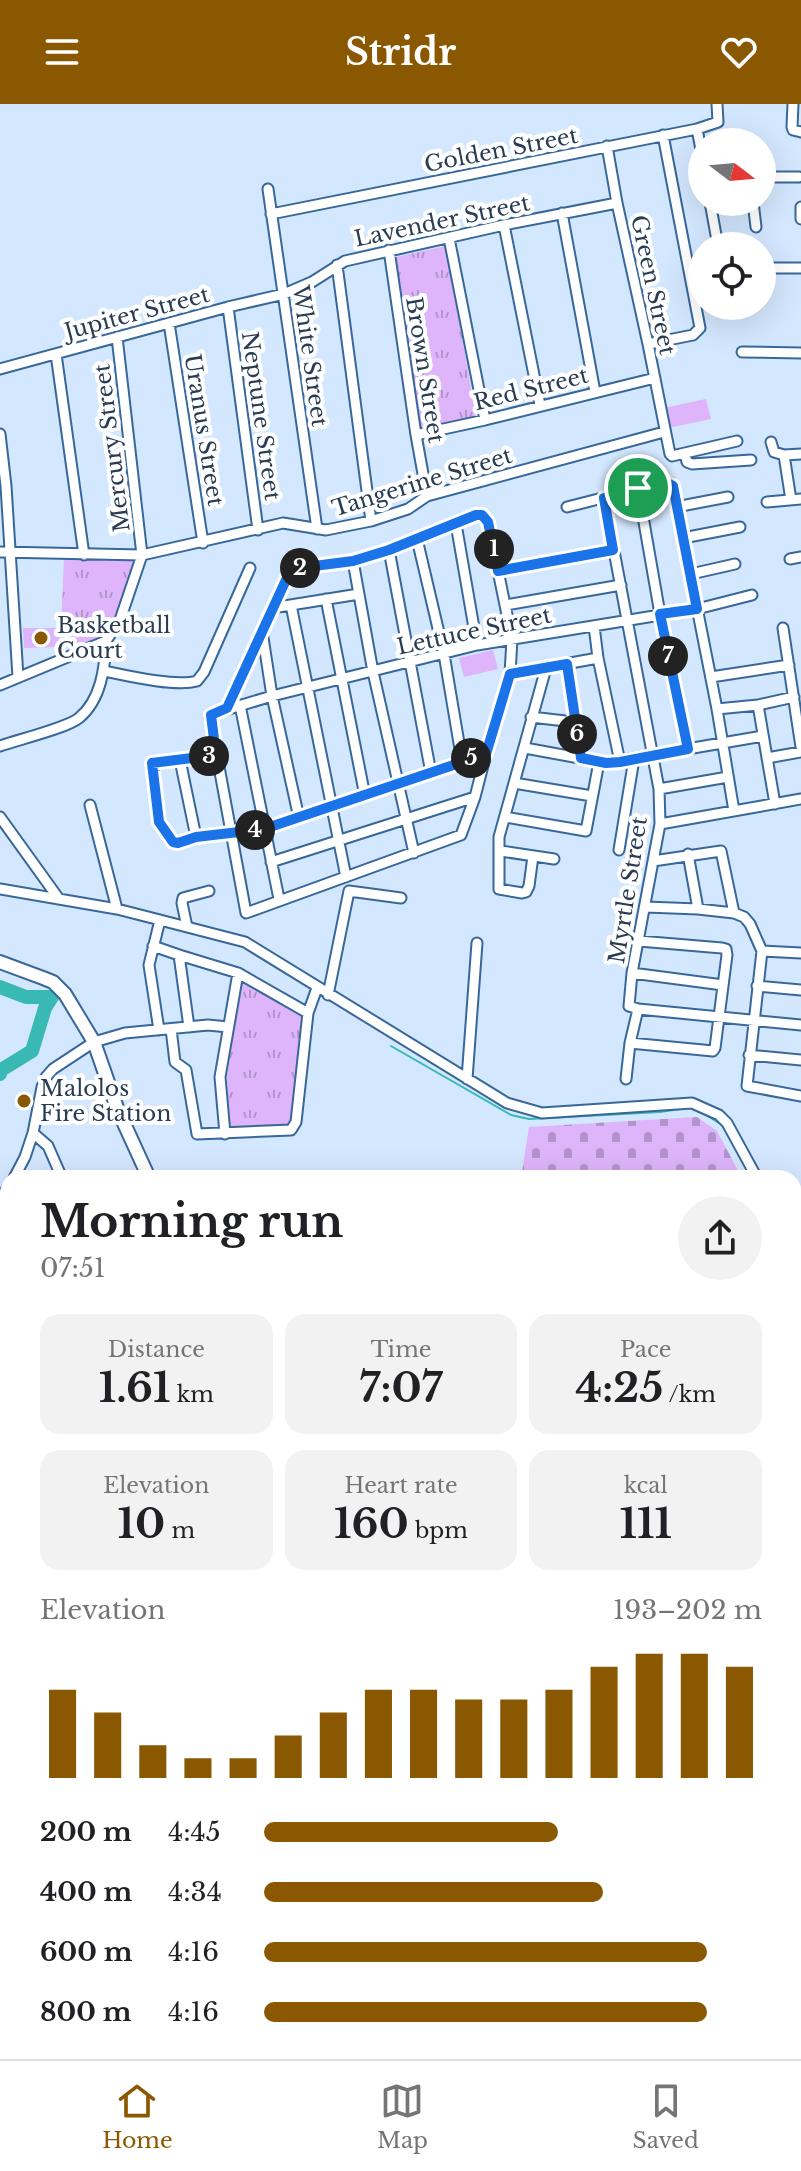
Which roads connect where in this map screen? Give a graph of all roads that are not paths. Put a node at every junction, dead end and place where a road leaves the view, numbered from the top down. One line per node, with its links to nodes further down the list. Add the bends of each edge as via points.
1 (717, 104): 3 (street, via 718,122)
2 (793, 104): 5 (street, via 792,127)
3 (700, 128)
4 (688, 131): 6 (street, Golden Street)
5 (801, 132)
6 (663, 135): 7 (street, Golden Street); 28 (street, via 700,328 693,335)
7 (607, 146): 11 (street, Green Street); 14 (street, Golden Street)
8 (776, 177): 9 (street)
9 (799, 177)
10 (268, 189): 14 (street, White Street)
11 (617, 203): 13 (street, Lavender Street); 28 (street, Green Street)
12 (801, 207): 16 (street)
13 (562, 213): 17 (street, Lavender Street); 34 (street)
14 (271, 214): 24 (street, White Street)
15 (755, 216): 18 (street)
16 (801, 219)
17 (504, 225): 19 (street, Lavender Street); 35 (street)
18 (756, 227)
19 (449, 238): 20 (street, Lavender Street); 36 (street)
20 (389, 250): 21 (street, Lavender Street); 39 (street, Brown Street)
21 (337, 265): 24 (street, Lavender Street); 54 (street)
22 (776, 268): 23 (street)
23 (801, 268)
24 (284, 294): 25 (street, Jupiter Street); 57 (street, White Street)
25 (228, 307): 26 (street, Jupiter Street); 58 (street, Neptune Street)
26 (169, 323): 27 (street, Jupiter Street); 61 (street, Uranus Street)
27 (117, 337): 31 (street, Jupiter Street); 66 (street, Mercury Street)
28 (648, 344): 33 (street, Green Street)
29 (742, 352): 30 (street)
30 (801, 353)
31 (56, 354): 32 (street, Jupiter Street); 65 (street)
32 (0, 369)
33 (655, 378): 34 (street, Red Street); 37 (street, Green Street)
34 (595, 392): 35 (street, Red Street)
35 (540, 405): 36 (street, Red Street)
36 (485, 420): 39 (street, Red Street)
37 (664, 432): 42 (street, via 670,454); 47 (street, Tangerine Street)
38 (0, 434): 64 (street)
39 (416, 435): 47 (street, Brown Street)
40 (737, 441): 42 (street)
41 (771, 442): 44 (street, via 774,452)
42 (685, 454): 45 (street, via 692,464)
43 (801, 454): 44 (street)
44 (784, 455): 50 (street)
45 (751, 460)
46 (638, 488): 49 (street); 53 (street, via 665,482 673,486); 80 (street)
47 (427, 496): 54 (street, Tangerine Street, via 408,509)
48 (728, 497): 53 (street)
49 (604, 498): 52 (street); 63 (street, Myrtle Street)
50 (796, 500): 51 (street)
51 (767, 502)
52 (567, 507)
53 (676, 507): 59 (street)
54 (371, 521): 57 (street, Tangerine Street)
55 (456, 524): 60 (street); 70 (street, via 476,515 486,519); 87 (street)
56 (740, 527): 59 (street)
57 (317, 529): 58 (street, Tangerine Street, via 290,523)
58 (258, 530): 61 (street, Tangerine Street)
59 (683, 538): 71 (street)
60 (417, 539): 62 (street); 88 (street)
61 (203, 543): 66 (street, Tangerine Street)
62 (389, 550): 67 (street); 90 (street)
63 (613, 550): 70 (street); 72 (street, Myrtle Street)
64 (5, 552): 65 (street, Tangerine Street); 97 (street)
65 (84, 555): 66 (street, Tangerine Street)
66 (142, 555): 86 (street, via 120,620)
67 (353, 561): 73 (street); 78 (street, via 291,569)
68 (735, 564): 71 (street)
69 (250, 568): 94 (street, via 197,681)
70 (498, 571): 77 (street)
71 (691, 574): 79 (street)
72 (621, 585): 77 (street); 81 (street, Myrtle Street)
73 (359, 594): 75 (street); 95 (street)
74 (752, 595): 79 (street, Lettuce Street)
75 (326, 599): 76 (street); 99 (street)
76 (291, 605): 78 (street); 101 (street)
77 (506, 605): 85 (street)
78 (272, 608): 84 (street)
79 (697, 609): 80 (street, Lettuce Street); 98 (street)
80 (660, 614): 81 (street, Lettuce Street); 114 (street)
81 (626, 619): 82 (street, Lettuce Street); 118 (street, Myrtle Street)
82 (594, 626): 85 (street, Lettuce Street); 89 (street)
83 (783, 628): 92 (street)
84 (262, 631): 102 (street); 106 (street)
85 (512, 639): 87 (street, Lettuce Street); 96 (street)
86 (106, 641): 94 (street); 97 (street)
87 (477, 645): 88 (street, Lettuce Street)
88 (444, 654): 90 (street, Lettuce Street); 123 (street)
89 (598, 658): 91 (street); 125 (street)
90 (409, 663): 95 (street, Lettuce Street); 126 (street)
91 (567, 664): 93 (street); 109 (street)
92 (789, 665): 98 (street); 103 (street)
93 (546, 668): 96 (street); 108 (street)
94 (104, 671): 112 (street, via 93,700 78,719)
95 (373, 672): 99 (street, Lettuce Street); 128 (street)
96 (510, 674): 116 (street)
97 (18, 677): 100 (street)
98 (711, 677): 107 (street)
99 (340, 679): 101 (street, Lettuce Street); 131 (street)
100 (0, 685)
101 (306, 688): 102 (street, Lettuce Street); 137 (street)
102 (272, 696): 104 (street, Lettuce Street); 141 (street)
103 (794, 697): 105 (street); 115 (street)
104 (240, 705): 106 (street, Lettuce Street); 144 (street)
105 (758, 705): 107 (street); 110 (street)
106 (227, 708): 117 (street, Lettuce Street, via 210,718)
107 (717, 709): 111 (street)
108 (531, 717): 109 (street); 113 (street)
109 (574, 722): 119 (street)
110 (763, 736): 111 (street); 120 (street)
111 (722, 743): 114 (street); 127 (street)
112 (0, 746)
113 (525, 748): 119 (street); 129 (street)
114 (688, 749): 118 (street)
115 (801, 749): 120 (street)
116 (486, 754): 123 (street); 133 (street)
117 (216, 755): 122 (street); 145 (street)
118 (654, 755): 121 (street); 130 (street, Myrtle Street)
119 (581, 758): 124 (street)
120 (767, 758): 135 (street)
121 (634, 759): 125 (street); 148 (street)
122 (180, 760): 146 (street); 146 (street, via 152,763 159,822 175,843)
123 (462, 761): 126 (street)
124 (599, 762): 125 (street); 132 (street)
125 (620, 762)
126 (431, 773): 128 (street)
127 (728, 777): 130 (street); 138 (street)
128 (399, 783): 131 (street); 142 (street)
129 (514, 783): 132 (street); 140 (street)
130 (659, 789): 143 (street, Myrtle Street)
131 (365, 796): 137 (street)
132 (592, 796): 140 (street, via 586,831)
133 (475, 797): 142 (street); 150 (street, via 461,835)
134 (801, 799): 135 (street)
135 (775, 804): 138 (street)
136 (90, 805): 163 (street)
137 (331, 808): 141 (street); 147 (street)
138 (734, 811): 143 (street)
139 (0, 817): 160 (street)
140 (505, 817): 149 (street)
141 (299, 818): 144 (street)
142 (407, 819): 147 (street); 150 (street)
143 (660, 824): 154 (street, Myrtle Street)
144 (264, 829): 145 (street); 155 (street)
145 (230, 832): 146 (street); 161 (street, via 246,913)
146 (196, 837)
147 (338, 841): 155 (street); 156 (street)
148 (619, 850)
149 (501, 851): 152 (street); 152 (street, via 498,886 503,891 526,892)
150 (414, 853): 156 (street)
151 (688, 854): 154 (street); 164 (street); 165 (street, via 721,851)
152 (533, 856): 153 (street)
153 (554, 859)
154 (653, 861): 162 (street, Myrtle Street)
155 (271, 862): 161 (street)
156 (346, 877): 161 (street)
157 (0, 889): 160 (street)
158 (209, 891): 167 (street, via 183,898)
159 (401, 898): 181 (street, via 349,891)
160 (59, 899): 163 (street)
161 (279, 899)
162 (646, 907): 164 (street); 168 (street, Myrtle Street)
163 (117, 909): 166 (street)
164 (698, 909): 165 (street)
165 (734, 913): 171 (street, via 747,920)
166 (160, 920): 167 (street); 170 (street)
167 (187, 927): 179 (street, via 245,942)
168 (639, 941): 176 (street, Myrtle Street); 177 (street, via 726,949)
169 (477, 943): 195 (street)
170 (153, 946): 173 (street); 190 (street, via 149,965)
171 (762, 951): 172 (street); 178 (street)
172 (801, 953)
173 (179, 955): 175 (street); 187 (street)
174 (0, 962): 191 (main road, via 60,988)
175 (238, 973): 183 (street); 188 (street)
176 (632, 973): 177 (street); 182 (street, Myrtle Street)
177 (723, 985): 184 (street)
178 (757, 986): 180 (street); 185 (street)
179 (317, 988): 181 (street); 183 (street)
180 (801, 990)
181 (328, 995): 195 (street)
182 (634, 1007): 184 (street); 192 (street, Myrtle Street)
183 (308, 1013): 199 (street, via 296,1126)
184 (719, 1018): 185 (street); 192 (street, via 713,1051)
185 (754, 1020): 186 (street); 193 (street)
186 (801, 1025)
187 (189, 1027): 188 (street); 189 (street)
188 (228, 1027): 199 (street, via 220,1077)
189 (171, 1029): 190 (street); 199 (street, via 175,1062 186,1070 195,1132)
190 (159, 1030): 191 (street)
191 (94, 1042): 198 (street, via 46,1077); 202 (main road)
192 (630, 1043): 196 (street, Myrtle Street)
193 (749, 1055): 194 (street); 197 (street, via 747,1086)
194 (801, 1060)
195 (467, 1079): 203 (street, via 507,1103 542,1113 692,1103 727,1123)
196 (626, 1079)
197 (801, 1096)
198 (33, 1133): 200 (street); 201 (street, via 48,1146)
199 (225, 1134)
200 (18, 1170)
201 (58, 1170)
202 (145, 1170)
203 (753, 1170)

